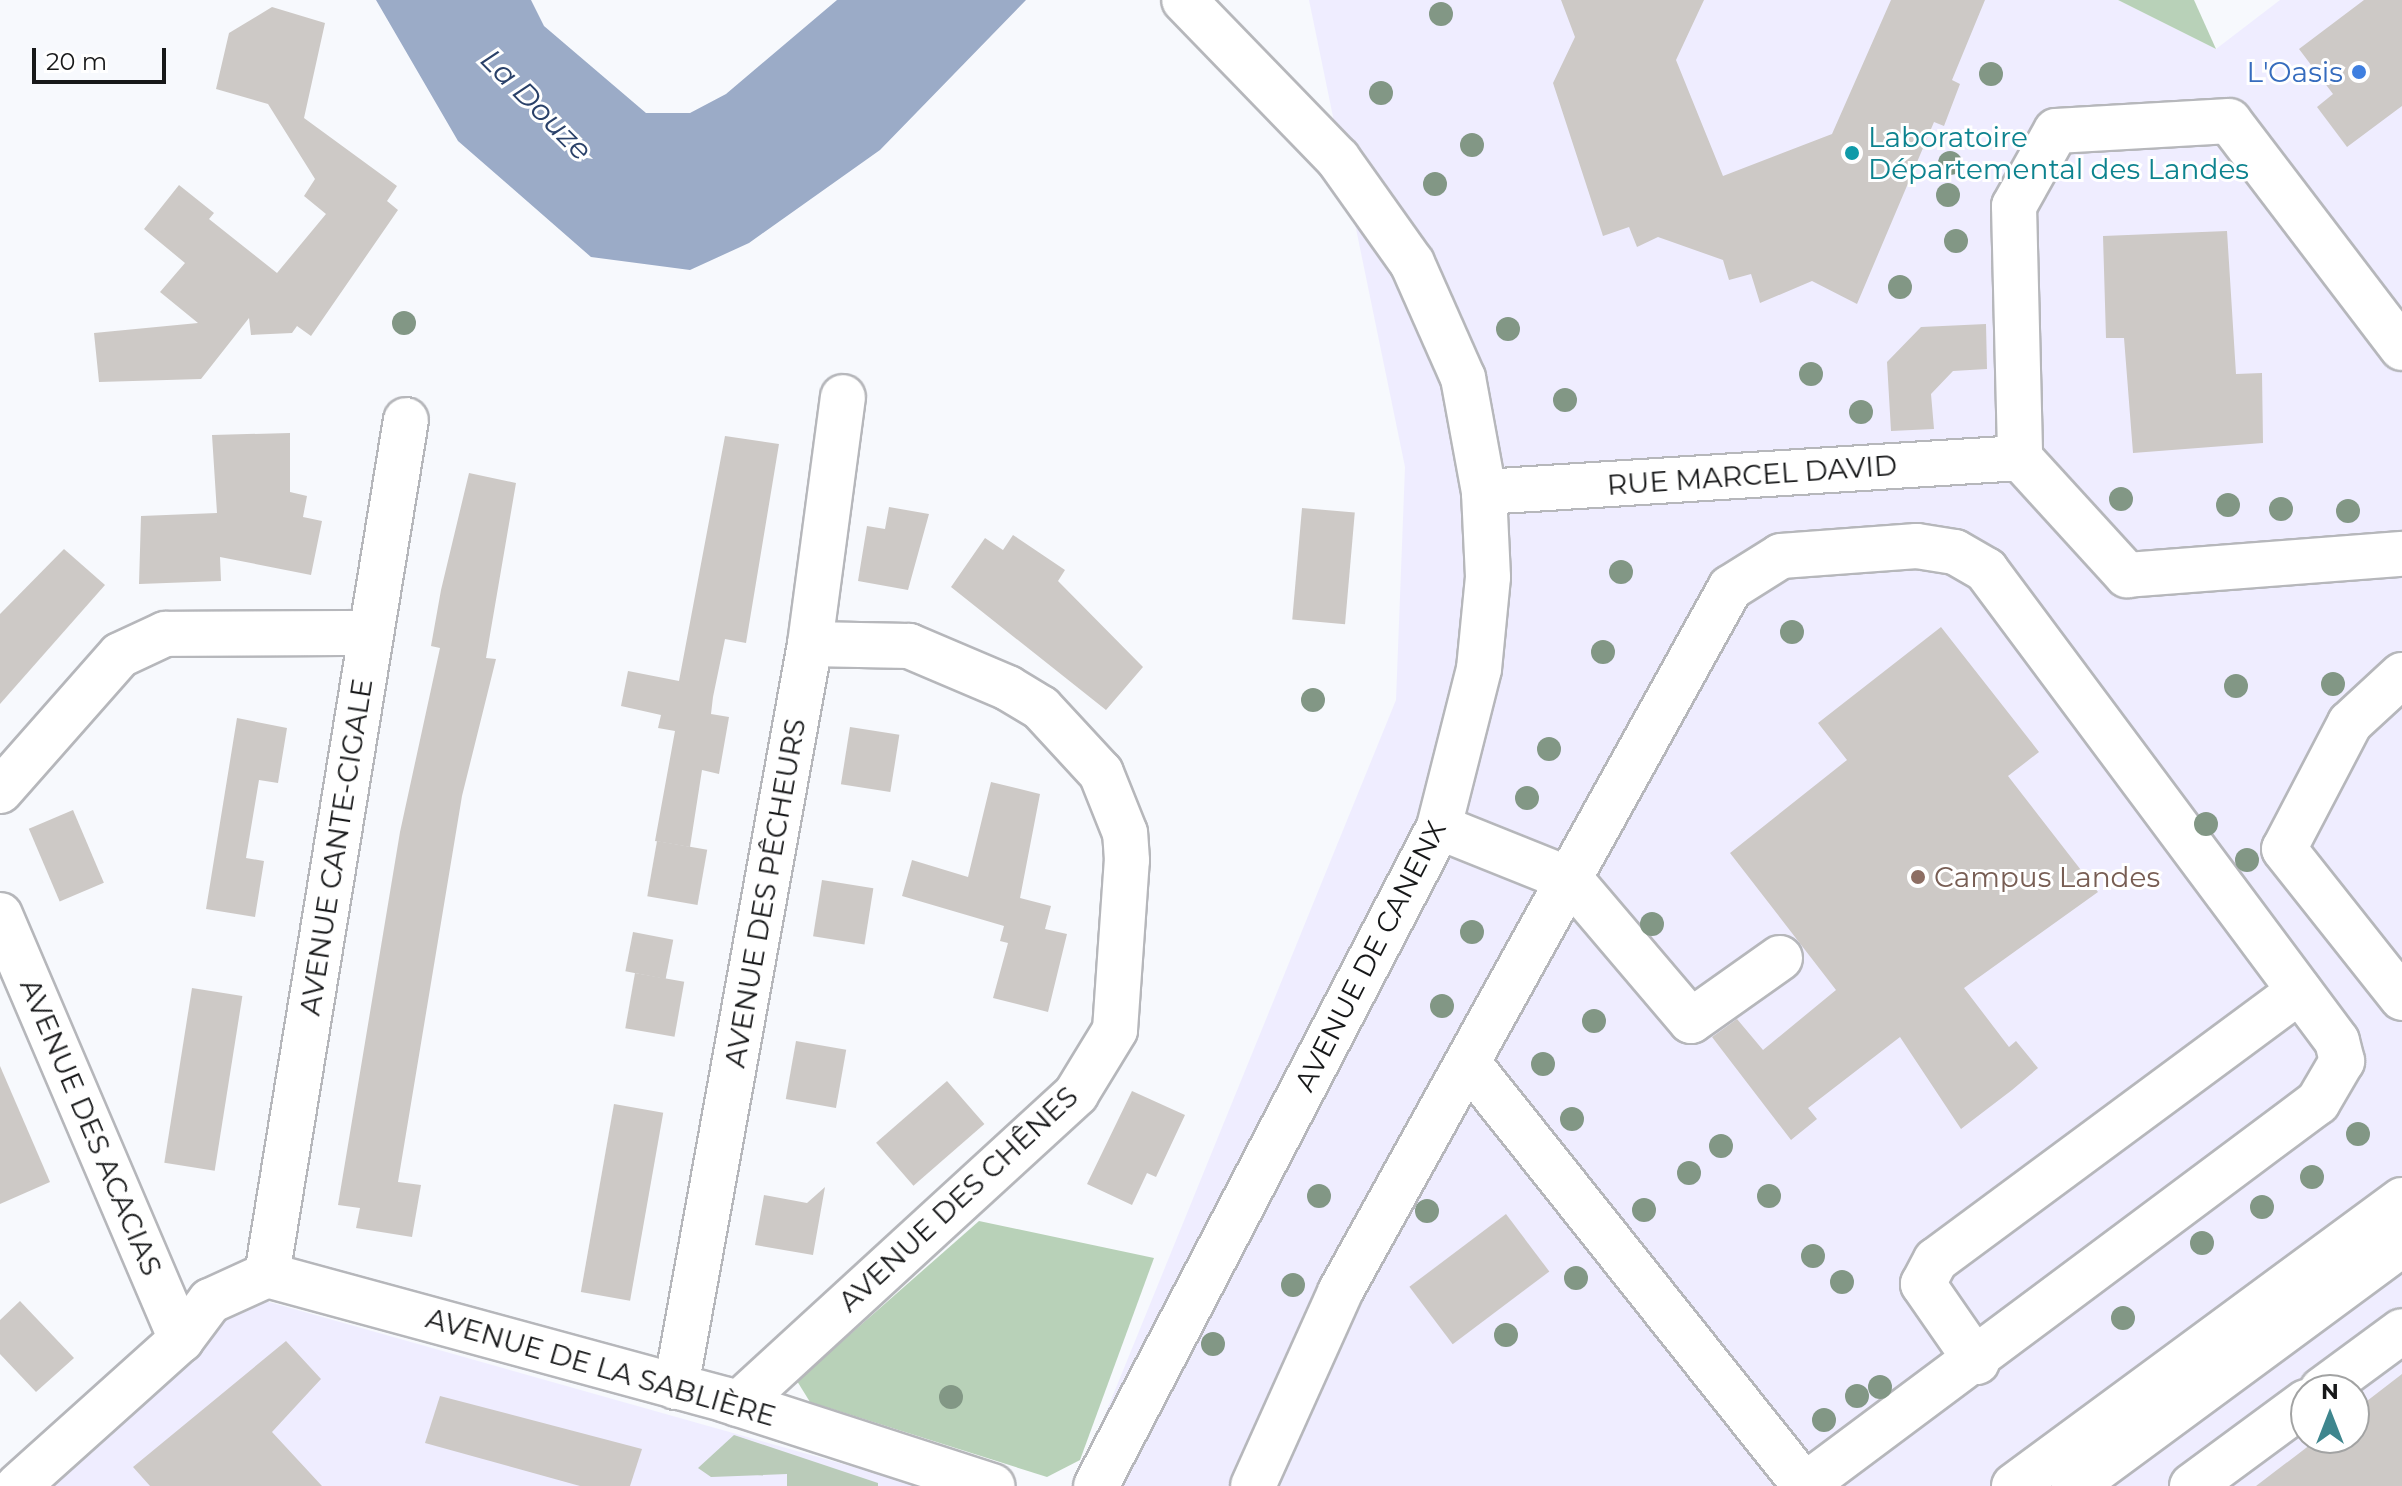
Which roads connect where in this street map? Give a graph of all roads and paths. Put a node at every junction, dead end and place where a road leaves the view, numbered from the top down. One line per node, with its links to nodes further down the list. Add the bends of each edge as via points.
1 (1184, 0): 6 (street, AVENUE DE CANENX, via 1338,159 1412,263 1463,378)
2 (2402, 348): 5 (street, via 2229,121 2056,131 2014,206)
3 (843, 397): 9 (street, AVENUE DES PÊCHEURS)
4 (406, 420): 8 (street, AVENUE CANTE-CIGALE)
5 (2020, 458): 6 (street, RUE MARCEL DAVID); 7 (street, via 2127,575)
6 (1484, 492): 12 (street, AVENUE DE CANENX, via 1488,577 1479,669)
7 (2402, 554)
8 (371, 633): 11 (street, via 165,634 120,655); 21 (street, AVENUE CANTE-CIGALE)
9 (810, 644): 26 (street, AVENUE DES PÊCHEURS); 27 (street, AVENUE DES CHÊNES, via 909,646 1008,688 1041,708 1101,773 1125,833 1127,860 1115,1030 1076,1094)
10 (2402, 675): 17 (street, via 2350,723 2284,849)
11 (0, 791)
12 (1439, 827): 13 (street); 31 (street, AVENUE DE CANENX)
13 (1571, 880): 15 (street, via 1691,1021); 16 (street, via 1730,588 1781,556 1917,546 1955,552 1986,570); 18 (street)
14 (0, 915): 23 (street, AVENUE DES ACACIAS)
15 (1780, 958)
16 (2299, 991): 24 (street, via 2337,1041 2342,1061 2318,1102); 24 (street, via 1936,1260 1923,1284)
17 (2402, 998)
18 (1469, 1064): 32 (street, via 1340,1292); 33 (street)
19 (2402, 1200): 34 (street)
20 (2402, 1244): 35 (street)
21 (267, 1275): 23 (street, via 210,1301); 26 (street, AVENUE DE LA SABLIÈRE)
22 (2402, 1331): 25 (street)
23 (181, 1340): 29 (street)
24 (1977, 1362): 33 (street)
25 (2344, 1374)
26 (676, 1387): 27 (street, AVENUE DE LA SABLIÈRE)
27 (738, 1404): 30 (street, AVENUE DE LA SABLIÈRE)
28 (2290, 1414): 36 (street)
29 (18, 1486)
30 (992, 1486)
31 (1096, 1486)
32 (1253, 1486)
33 (1804, 1486)
34 (2014, 1486)
35 (2074, 1486)
36 (2192, 1486)

